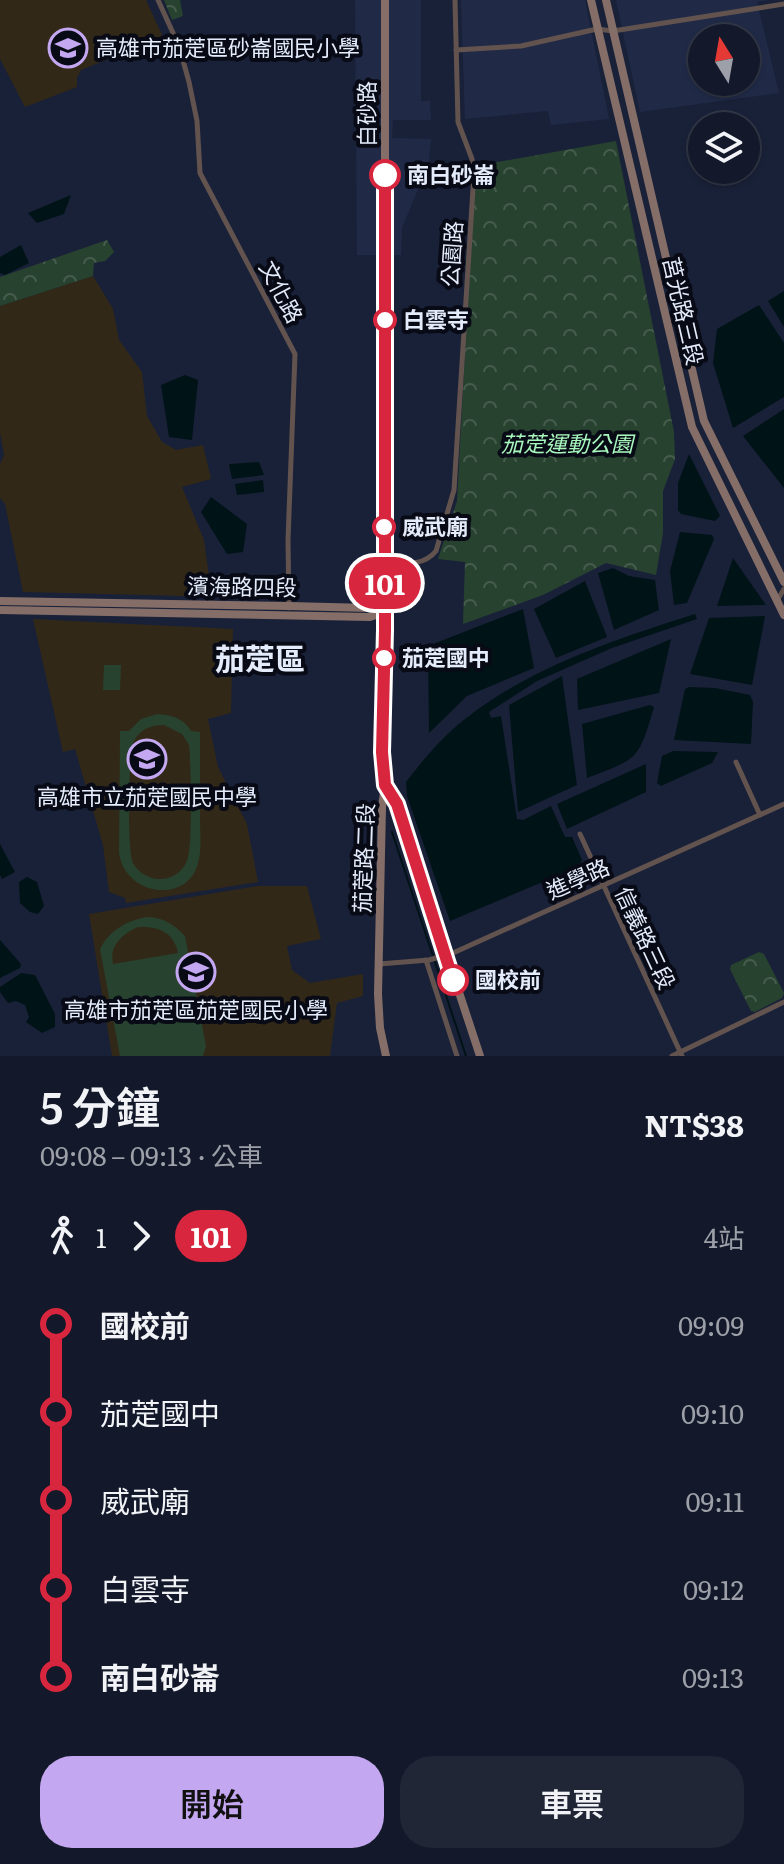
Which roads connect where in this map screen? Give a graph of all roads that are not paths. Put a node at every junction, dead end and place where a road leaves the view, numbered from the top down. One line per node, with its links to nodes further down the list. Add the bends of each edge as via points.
1 (158, 0): 18 (street, 文化路, via 189,82 200,173 295,354)
2 (385, 0): 12 (street, 白砂路)
3 (455, 0): 11 (street, 公園路)
4 (591, 0): 9 (street, 莒光路三段)
5 (606, 0): 10 (street, 莒光路三段)
6 (756, 0): 8 (street)
7 (784, 4): 8 (street)
8 (758, 8): 10 (street)
9 (597, 29): 10 (street); 11 (street, via 521,46); 15 (street, 莒光路三段, via 692,427)
10 (613, 31): 13 (street, 莒光路三段, via 704,421)
11 (456, 50): 12 (street, 公園路, via 458,122 474,173 454,490 430,558)
12 (384, 562): 19 (street, 白砂路)
13 (784, 582)
14 (784, 589): 15 (street)
15 (777, 600): 20 (street, 莒光路三段)
16 (0, 601): 18 (street, 濱海路四段)
17 (0, 610): 18 (street, 濱海路四段)
18 (288, 611): 19 (street, 濱海路四段)
19 (385, 612): 22 (street, 茄萣路二段)
20 (784, 615)
21 (736, 762): 24 (street)
22 (385, 785): 27 (street, via 397,804); 29 (street, 茄萣路二段)
23 (784, 804): 24 (street, 進學路)
24 (760, 815): 26 (street, 進學路)
25 (580, 834): 26 (street, 信義路三段)
26 (603, 885): 27 (street, 進學路); 31 (street, 信義路三段)
27 (443, 957): 28 (street, 進學路); 34 (street)
28 (427, 960): 29 (street, 進學路); 33 (street)
29 (379, 964): 32 (street, 茄萣路二段)
30 (784, 1002): 31 (street)
31 (681, 1054): 35 (street)
32 (386, 1056)
33 (457, 1056)
34 (480, 1056)
35 (672, 1056)

